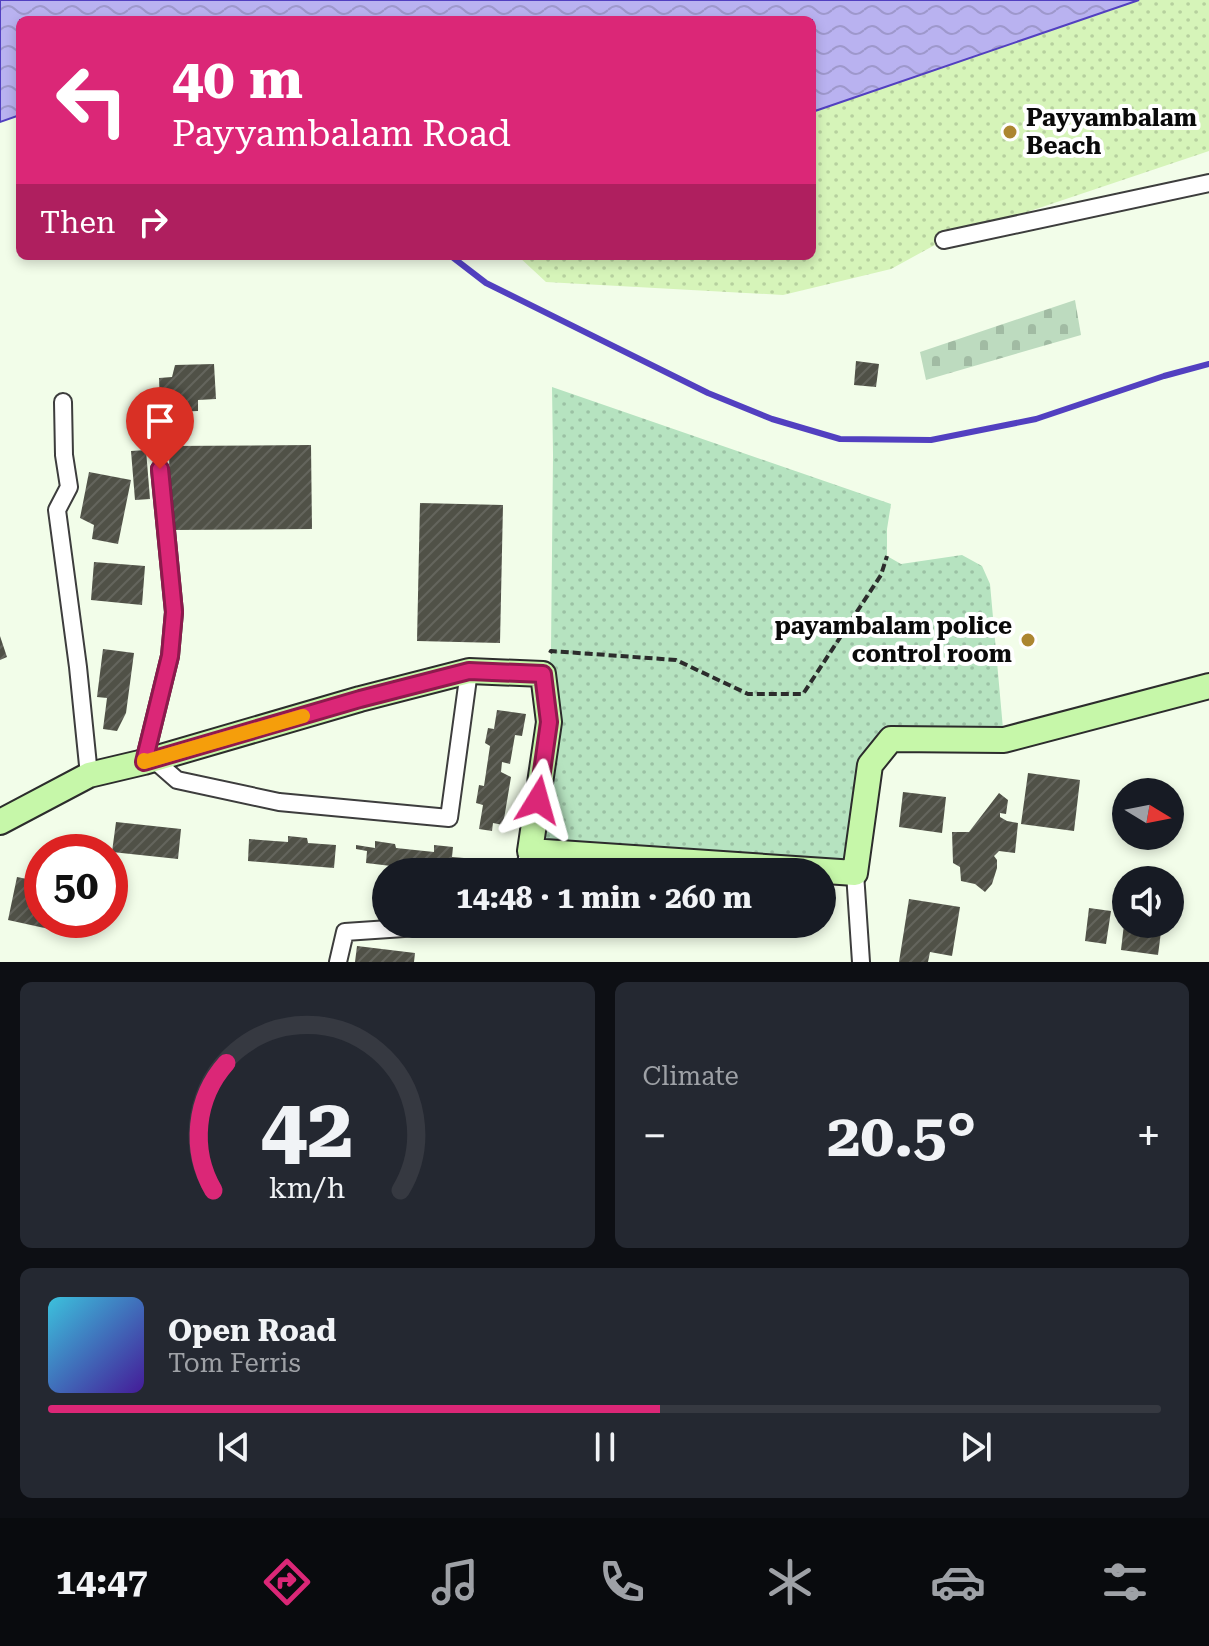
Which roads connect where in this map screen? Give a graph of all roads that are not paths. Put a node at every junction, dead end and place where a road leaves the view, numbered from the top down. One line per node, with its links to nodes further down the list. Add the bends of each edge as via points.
1 (1209, 183): 2 (street)
2 (944, 240)
3 (63, 402): 8 (street, via 69,487 57,510)
4 (160, 469): 7 (street, via 174,612)
5 (469, 671): 7 (main road); 7 (street, via 449,818 279,802 177,780); 10 (main road, via 543,674 549,722)
6 (1209, 686): 12 (main road, via 1004,740 891,739 870,765)
7 (149, 761): 8 (main road)
8 (89, 775): 9 (main road)
9 (0, 822)
10 (527, 858)
11 (836, 872): 12 (main road)
12 (855, 873): 15 (street)
13 (372, 930): 14 (street, via 345,932)
14 (338, 962)
15 (861, 962)

